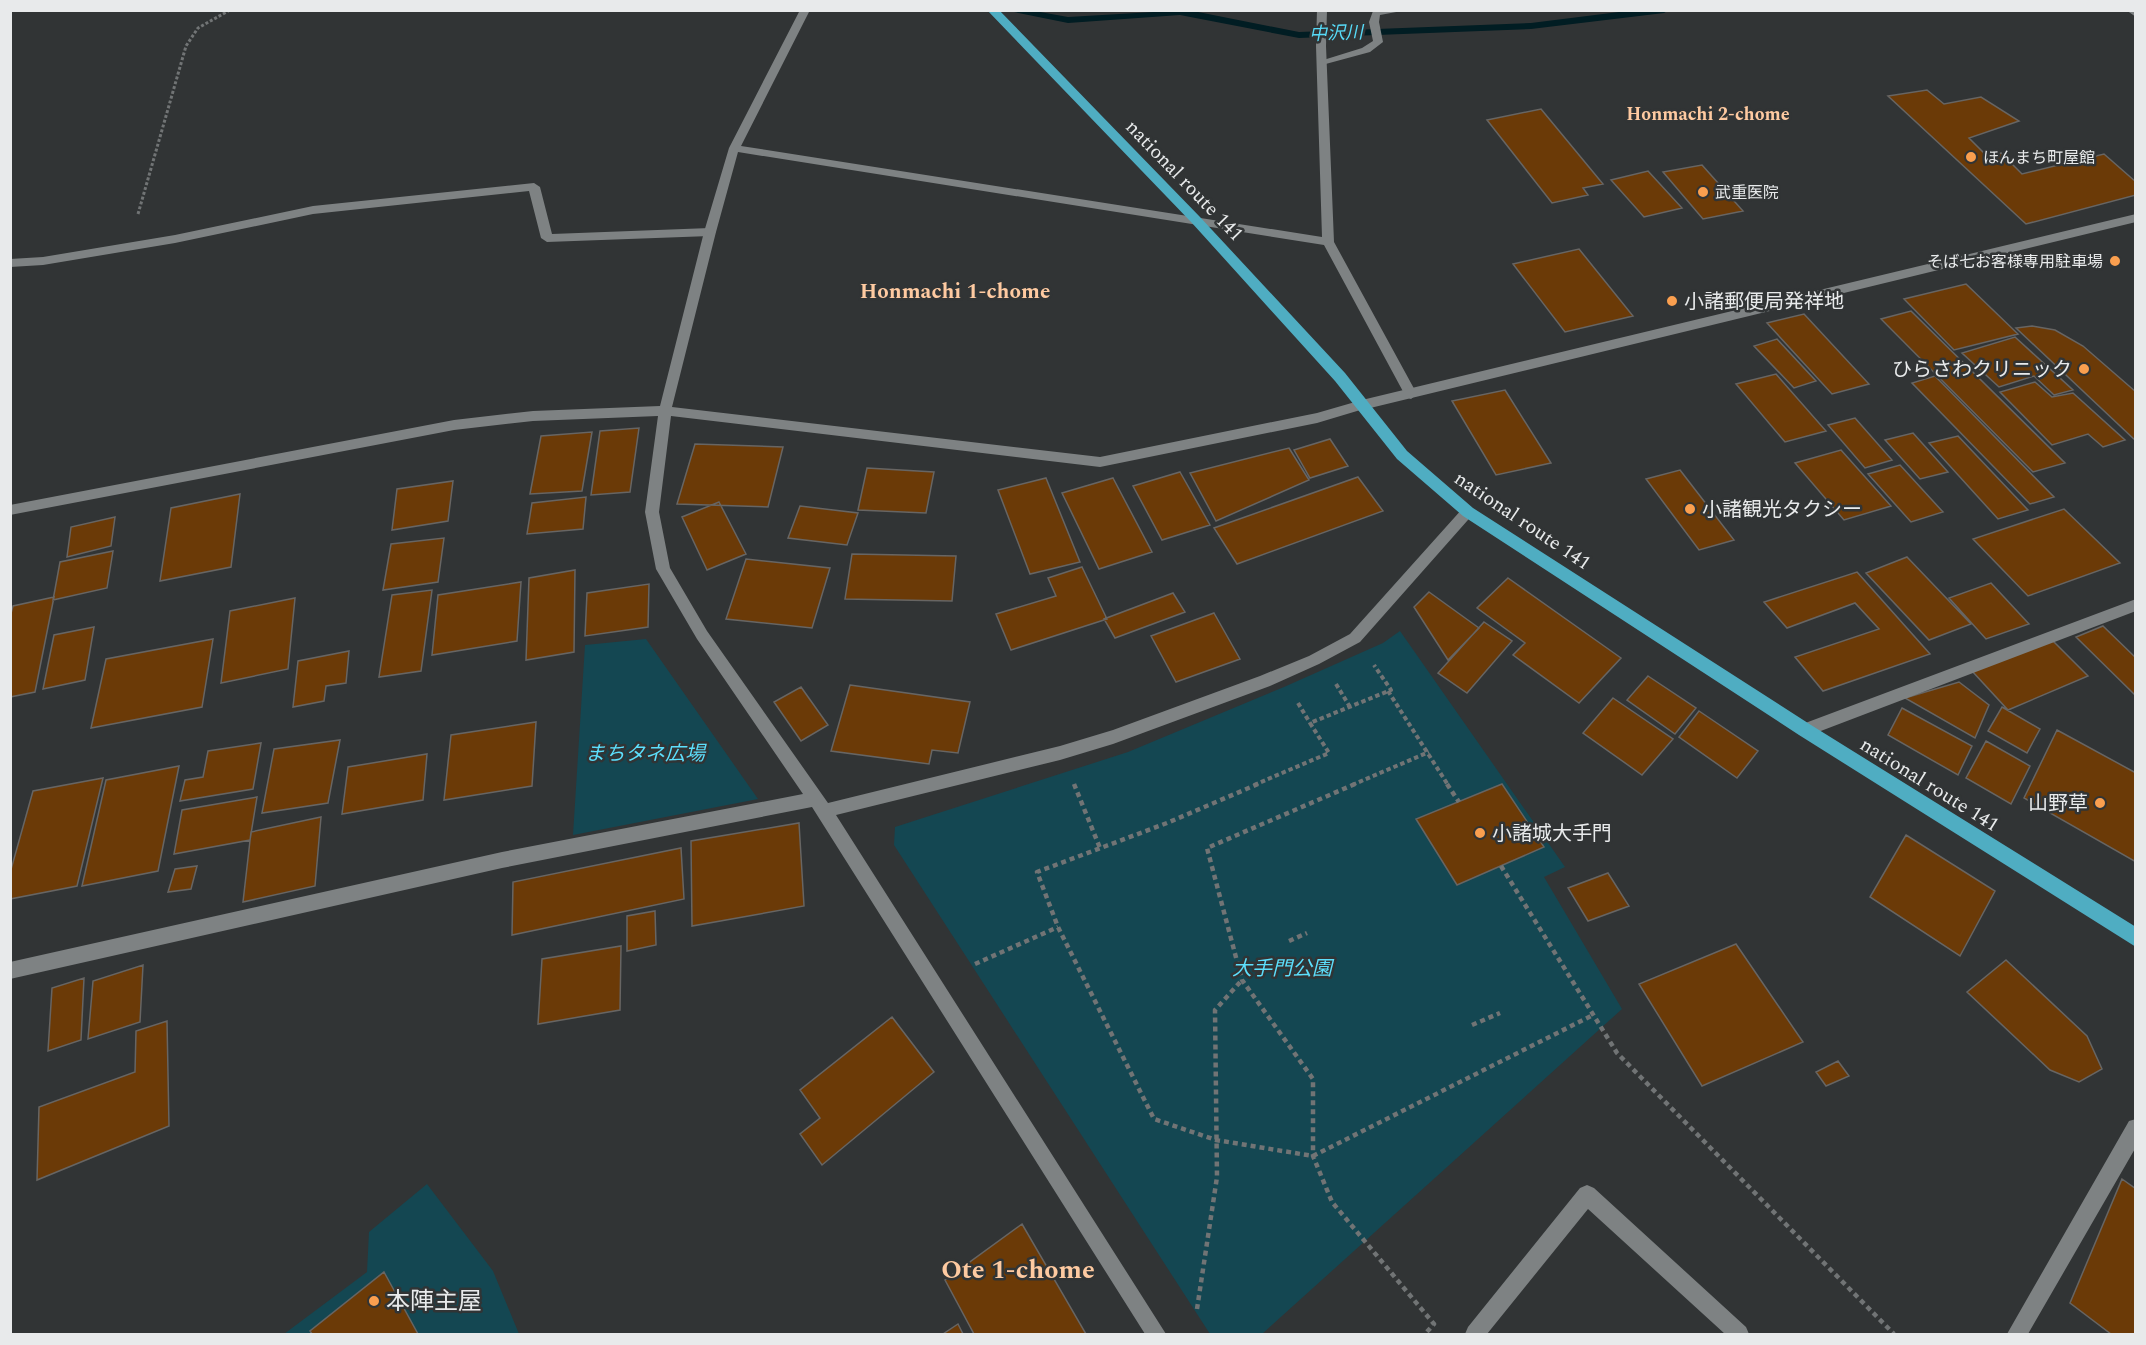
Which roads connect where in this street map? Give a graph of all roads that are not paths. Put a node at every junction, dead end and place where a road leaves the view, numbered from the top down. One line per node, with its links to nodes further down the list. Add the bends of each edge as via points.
1 (805, 10): 8 (street)
2 (992, 10): 10 (highway, national route 141)
3 (1402, 10): 7 (street, via 1376,13 1378,42 1366,50)
4 (2132, 10): 5 (street)
5 (2136, 14)
6 (1322, 16): 7 (street)
7 (1322, 62): 12 (street)
8 (734, 148): 10 (street); 11 (street)
9 (2136, 218): 14 (street)
10 (1196, 220): 12 (street); 15 (highway, national route 141)
11 (710, 232): 13 (street, via 547,238 534,187 314,210 43,261); 16 (street)
12 (1328, 242): 14 (street)
13 (10, 263)
14 (1411, 394): 15 (street)
15 (1362, 405): 16 (street, via 1317,418 1100,462); 18 (highway, national route 141, via 1402,455)
16 (665, 411): 17 (street, via 533,416 454,425); 21 (street, via 652,512 663,569 702,635)
17 (10, 510)
18 (1468, 512): 20 (highway, national route 141); 21 (street, via 1355,638 1314,660 1113,737 1060,753)
19 (2136, 605): 20 (street)
20 (1805, 730): 22 (highway, national route 141)
21 (819, 805): 23 (street, via 502,860); 25 (street)
22 (2136, 938)
23 (10, 970)
24 (2136, 1128): 28 (street)
25 (1156, 1335)
26 (1475, 1335): 27 (street, via 1587,1195)
27 (1740, 1335)
28 (2017, 1335)

